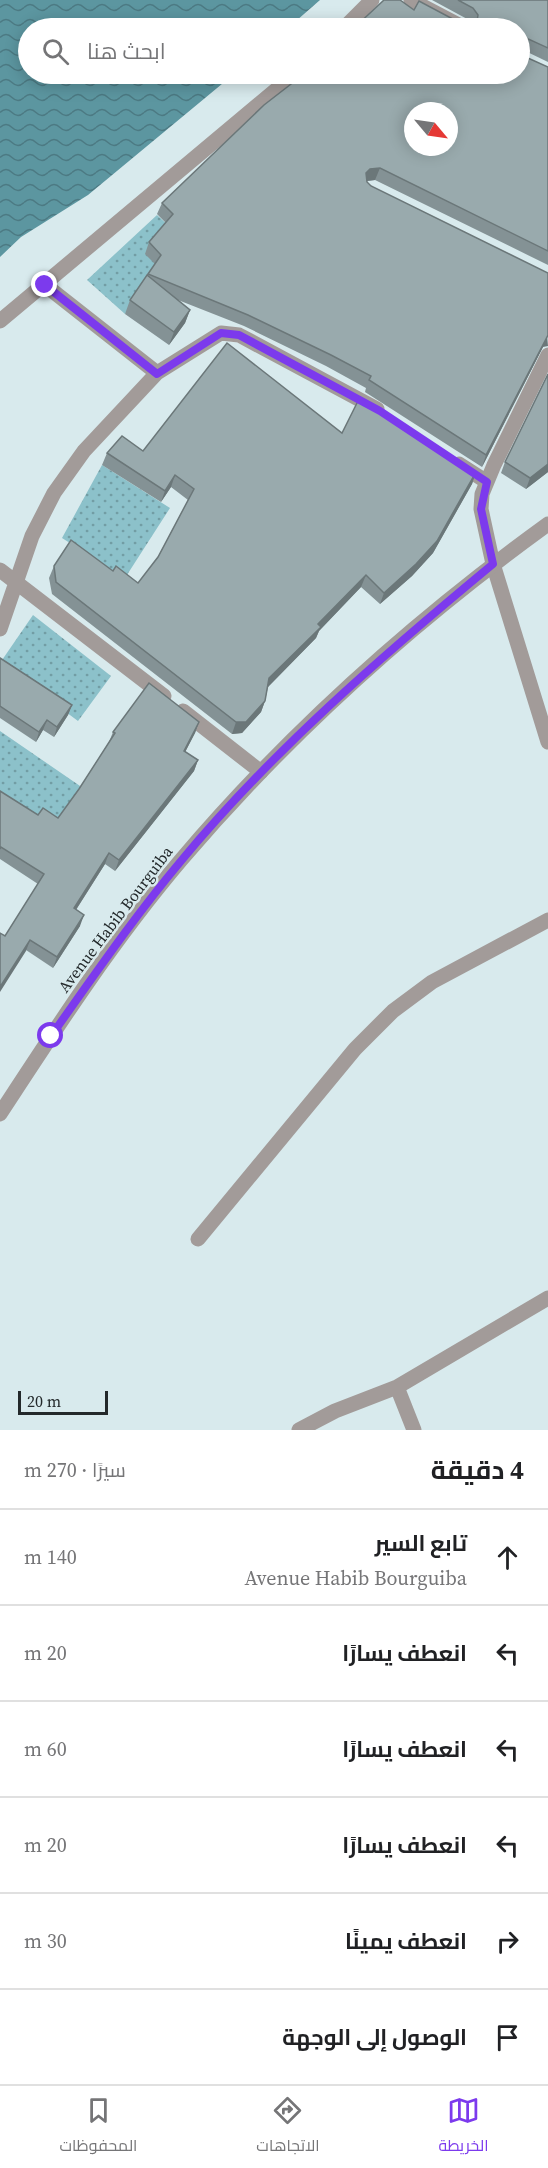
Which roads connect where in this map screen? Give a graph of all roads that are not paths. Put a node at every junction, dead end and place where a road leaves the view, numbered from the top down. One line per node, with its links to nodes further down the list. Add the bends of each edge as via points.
1 (372, 0): 3 (street)
2 (411, 0): 4 (street)
3 (354, 18)
4 (445, 18)
5 (283, 84): 6 (street)
6 (45, 285): 7 (street); 9 (street)
7 (0, 321)
8 (548, 355): 12 (street)
9 (157, 374): 10 (street, via 221,333 239,335); 16 (street, via 84,451 54,493 32,536)
10 (390, 417)
11 (448, 456): 12 (street)
12 (487, 482): 14 (street, via 481,509)
13 (548, 524): 14 (street, Avenue Habib Bourguiba)
14 (493, 564): 18 (street); 19 (street, Avenue Habib Bourguiba, via 344,690)
15 (0, 570): 16 (street)
16 (17, 580): 17 (street); 19 (street)
17 (0, 629)
18 (548, 742)
19 (261, 772): 21 (street, Avenue Habib Bourguiba, via 180,861 51,1036)
20 (548, 920): 22 (street, via 432,982 393,1011 356,1049)
21 (0, 1114)
22 (198, 1239)
23 (548, 1298): 24 (street)
24 (397, 1387): 25 (street, via 334,1411); 26 (street)
25 (299, 1430)
26 (414, 1430)

